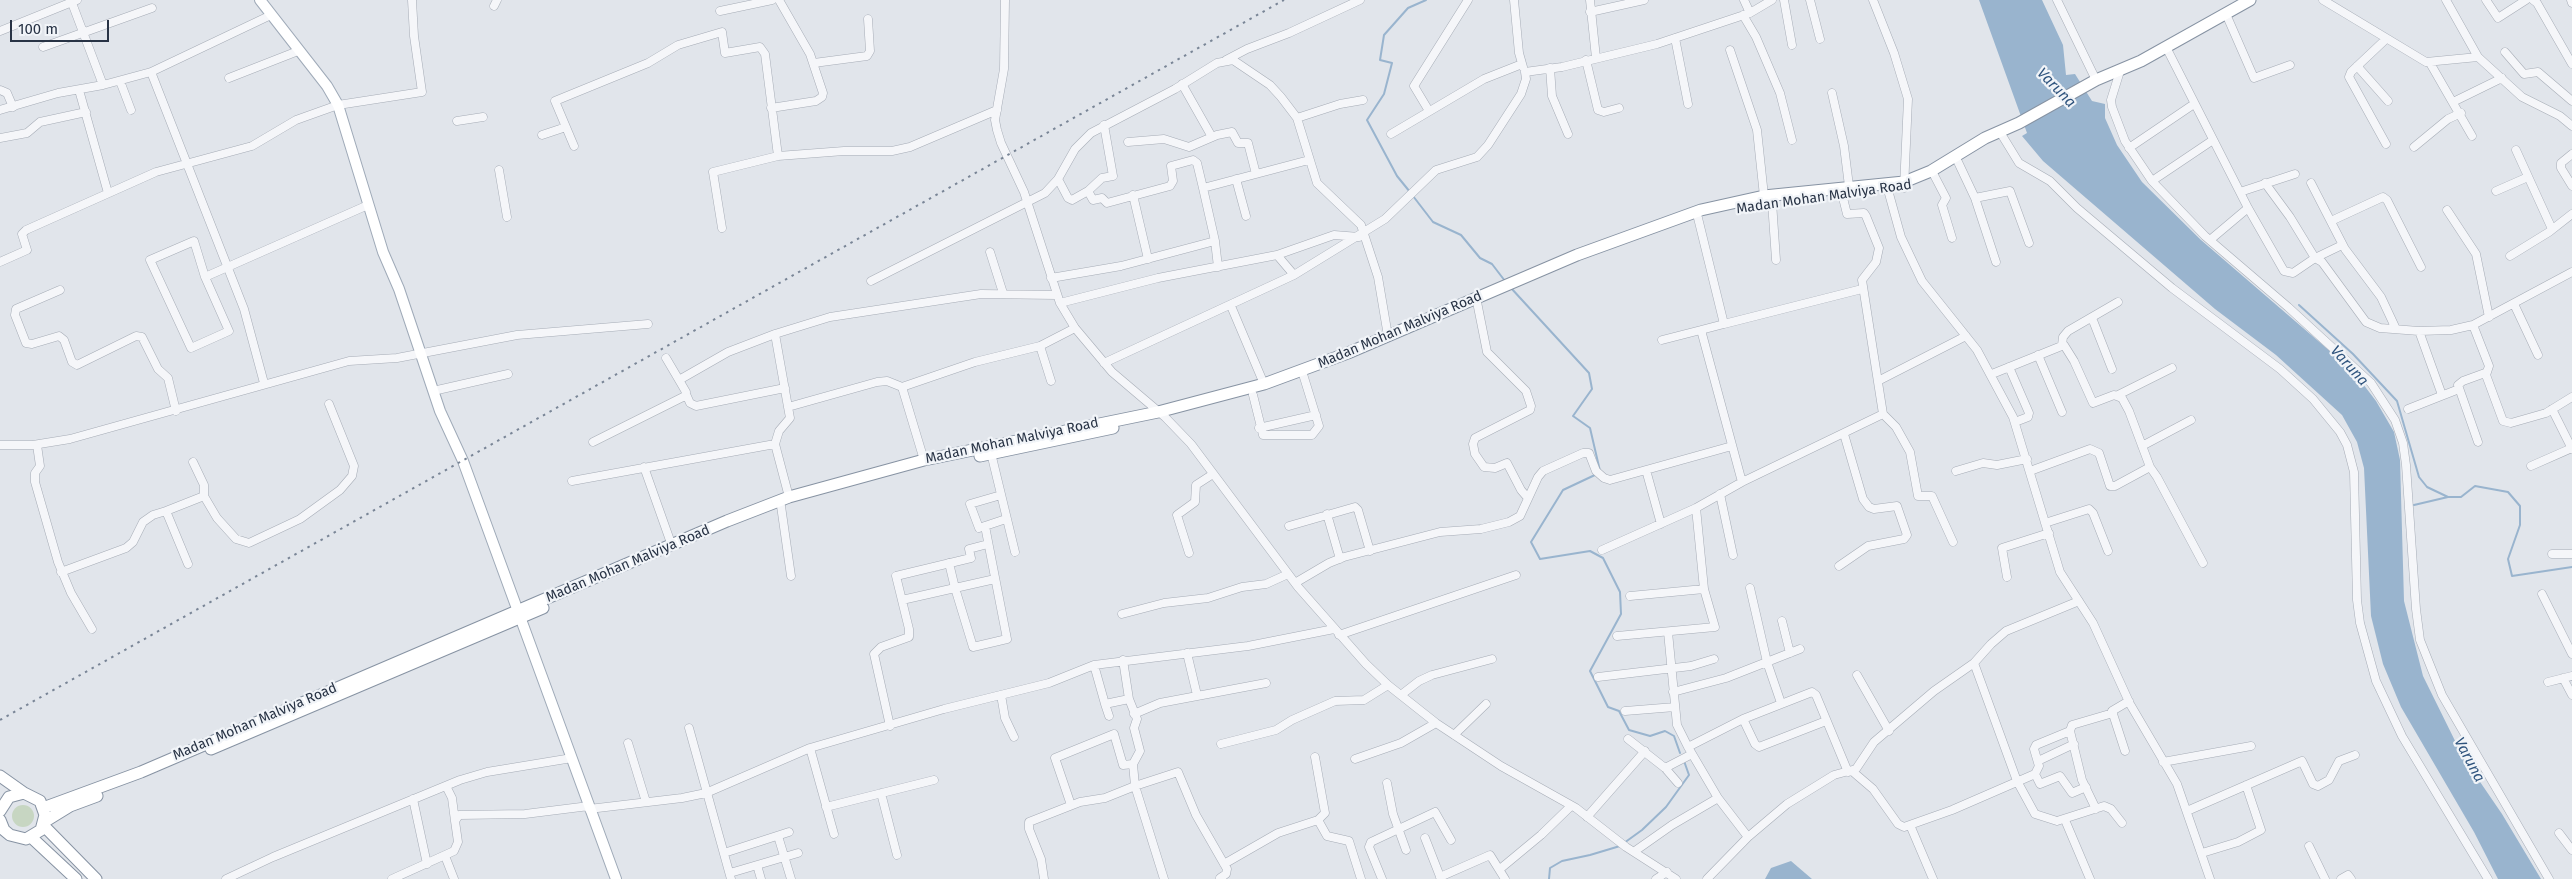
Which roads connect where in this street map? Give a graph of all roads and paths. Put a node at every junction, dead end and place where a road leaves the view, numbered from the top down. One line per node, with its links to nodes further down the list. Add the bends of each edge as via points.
1 (260, 0): 29 (main road)
2 (412, 0): 70 (street, via 422,92)
3 (772, 0): 25 (street)
4 (779, 0): 47 (street)
5 (1005, 0): 76 (street, via 1003,86)
6 (1360, 0): 44 (street)
7 (1468, 0): 77 (street, via 1414,86)
8 (1514, 0): 51 (street, via 1519,53)
9 (1590, 0): 26 (street)
10 (1644, 0): 26 (street)
11 (1744, 0): 27 (street)
12 (1772, 0): 27 (street)
13 (1784, 0): 36 (street)
14 (1810, 0): 34 (street)
15 (1873, 0): 116 (street, via 1908,99)
16 (2057, 0): 57 (street)
17 (2250, 0): 28 (highway, Madan Mohan Malviya Road)
18 (2323, 0): 35 (street)
19 (2446, 0): 42 (street)
20 (2486, 0): 21 (street, via 2498,18)
21 (2526, 0)
22 (2535, 0): 48 (street)
23 (75, 1): 31 (street); 32 (street)
24 (152, 8): 32 (street)
25 (720, 11)
26 (1590, 12): 43 (street)
27 (1746, 14): 33 (street); 93 (street, via 1780,92)
28 (2226, 14): 38 (highway, Madan Mohan Malviya Road); 49 (street, via 2254,78)
29 (271, 15): 40 (main road); 54 (street)
30 (868, 19): 47 (street, via 870,51 867,56)
31 (0, 31)
32 (83, 32): 37 (street); 60 (street)
33 (1675, 38): 43 (street); 68 (street)
34 (1820, 39)
35 (2386, 39): 46 (street); 50 (street)
36 (1792, 45)
37 (43, 47)
38 (2166, 47): 53 (highway, Madan Mohan Malviya Road); 69 (street)
39 (1730, 50): 127 (street, via 1757,130)
40 (298, 51): 55 (street); 70 (main road)
41 (2505, 52): 64 (street, via 2524,74 2538,72)
42 (2478, 57): 46 (street); 56 (street)
43 (1596, 58): 45 (street)
44 (1226, 60): 59 (street); 81 (street, via 1232,60 1270,85)
45 (1586, 60): 52 (street); 73 (street, via 1598,110 1604,112)
46 (2430, 63): 67 (street)
47 (814, 64): 72 (street, via 822,97 816,101)
48 (2572, 64)
49 (2290, 65)
50 (2357, 66): 66 (street); 96 (street, via 2349,77)
51 (1524, 68): 52 (street); 77 (street, via 1484,79); 139 (street, via 1526,79 1522,94 1477,157 1436,170 1385,219)
52 (1550, 68): 88 (street, via 1552,96)
53 (2120, 71): 57 (highway, Madan Mohan Malviya Road); 99 (street, via 2111,100)
54 (151, 72): 58 (street); 105 (street)
55 (229, 78)
56 (2502, 78): 67 (street); 83 (street, via 2522,96)
57 (2096, 80): 86 (highway, Madan Mohan Malviya Road)
58 (120, 81): 60 (street); 75 (street)
59 (1182, 84): 84 (street); 92 (street)
60 (103, 85): 62 (street)
61 (0, 90): 71 (street, via 7,93)
62 (79, 90): 71 (street); 78 (street)
63 (1832, 93): 122 (street, via 1844,146)
64 (2571, 97)
65 (1363, 100): 81 (street)
66 (2388, 101)
67 (2453, 102): 79 (street)
68 (1688, 104)
69 (2194, 104): 94 (street); 99 (street)
70 (338, 105): 105 (street, via 296,120 252,146); 129 (main road)
71 (13, 107): 74 (street)
72 (771, 108): 85 (street, via 765,54 760,47 725,53 722,32 678,45 648,63 555,101); 102 (street)
73 (1619, 108)
74 (0, 110)
75 (131, 110)
76 (996, 110): 102 (street, via 910,147 892,151); 128 (street, via 995,120 1001,142)
77 (1429, 111): 87 (street)
78 (86, 112): 91 (street, via 40,122 27,133); 124 (street)
79 (2461, 113): 90 (street); 98 (street, via 2448,119)
80 (483, 116): 82 (street)
81 (1297, 118): 103 (street)
82 (457, 121)
83 (2571, 124)
84 (1104, 125): 111 (street, via 1081,141); 120 (street, via 1114,174 1102,178)
85 (566, 128): 89 (street); 97 (street)
86 (1998, 133): 104 (highway, Madan Mohan Malviya Road); 116 (highway, Madan Mohan Malviya Road); 438 (street, via 2019,163 2050,181 2172,288 2280,369 2313,399 2340,432 2354,472 2357,600 2376,681 2402,736)
87 (1390, 134)
88 (1568, 134)
89 (542, 135)
90 (2472, 136)
91 (0, 138)
92 (1212, 138): 95 (street, via 1189,147 1164,139); 107 (street, via 1232,132 1238,143 1247,142)
93 (1792, 140)
94 (2213, 140): 113 (street); 123 (street)
95 (1128, 142)
96 (2386, 144)
97 (574, 146)
98 (2414, 147)
99 (2129, 148): 113 (street)
100 (2516, 150): 110 (street)
101 (2572, 154): 117 (street, via 2561,163 2561,168)
102 (778, 156): 137 (street, via 714,172)
103 (1309, 160): 107 (street); 139 (street, via 1321,189 1356,220)
104 (1958, 162): 109 (highway, Madan Mohan Malviya Road); 126 (street)
105 (187, 164): 124 (street, via 156,172); 155 (street)
106 (499, 170): 134 (street)
107 (1256, 174): 112 (street)
108 (2296, 174): 114 (street)
109 (1934, 175): 116 (highway, Madan Mohan Malviya Road); 140 (street, via 1946,198 1942,205)
110 (2528, 177): 121 (street); 138 (street)
111 (1058, 179): 120 (street, via 1070,199); 128 (street, via 1045,193)
112 (1236, 179): 118 (street); 133 (street)
113 (2152, 181): 141 (street)
114 (2265, 183): 123 (street); 148 (street)
115 (2311, 183): 136 (street)
116 (1904, 185): 119 (highway, Madan Mohan Malviya Road); 122 (highway, Madan Mohan Malviya Road)
117 (2572, 186)
118 (1203, 188): 125 (street, via 1197,163 1193,160 1171,166 1172,185); 142 (street)
119 (1888, 190): 122 (highway, Madan Mohan Malviya Road); 182 (street, via 1901,237 1922,281)
120 (1088, 191): 125 (street, via 1093,200 1102,198 1106,203)
121 (2496, 191)
122 (1847, 192): 127 (highway, Madan Mohan Malviya Road); 163 (street, via 1847,214 1864,213 1879,248 1876,262 1864,276)
123 (2240, 192): 130 (street)
124 (108, 193): 151 (street, via 26,230 22,234 27,250)
125 (1133, 195): 149 (street)
126 (1976, 198): 143 (street, via 2010,191); 152 (street)
127 (1768, 199): 135 (highway, Madan Mohan Malviya Road); 150 (street); 160 (highway, Madan Mohan Malviya Road, via 1701,210)
128 (1028, 203): 159 (street); 161 (street)
129 (368, 206): 155 (street); 186 (main road)
130 (2248, 208): 141 (street); 148 (street, via 2284,271 2293,273)
131 (2447, 210): 171 (street, via 2476,254)
132 (2572, 214): 138 (street)
133 (1246, 216)
134 (507, 217)
135 (1698, 218): 160 (highway, Madan Mohan Malviya Road); 174 (street)
136 (2331, 221): 154 (street, via 2383,198 2387,200); 177 (street, via 2345,249 2381,297)
137 (722, 228)
138 (2552, 229): 147 (street)
139 (1362, 235): 146 (street, via 1334,235); 157 (street); 181 (street, via 1378,277)
140 (1952, 238)
141 (2210, 240): 439 (street, via 2371,383 2395,420 2406,466 2420,640 2442,695)
142 (1215, 241): 149 (street); 153 (street)
143 (2029, 243)
144 (2338, 247): 148 (street)
145 (990, 252): 165 (street)
146 (1277, 255): 153 (street); 157 (street)
147 (2510, 256)
148 (2315, 258): 177 (street, via 2322,262 2366,322 2380,328)
149 (1148, 259): 159 (street)
150 (1776, 260)
151 (0, 262)
152 (1996, 262)
153 (1218, 267): 166 (street)
154 (2420, 267)
155 (228, 268): 158 (street); 201 (street, via 244,308)
156 (2572, 272): 169 (street)
157 (1294, 275): 170 (street)
158 (205, 277): 158 (street, via 229,331 190,348 150,260 194,241)
159 (1051, 278): 166 (street)
160 (1523, 279): 162 (highway, Madan Mohan Malviya Road)
161 (871, 281)
162 (1502, 288): 167 (highway, Madan Mohan Malviya Road); 181 (highway, Madan Mohan Malviya Road)
163 (1862, 289): 174 (street); 200 (street)
164 (60, 290): 216 (street, via 16,309 15,315 26,343 59,336 64,340 72,362 77,365 142,336 158,370 168,378)
165 (1003, 293): 166 (street); 180 (street, via 863,311 830,317)
166 (1059, 300): 176 (street)
167 (1477, 302): 196 (highway, Madan Mohan Malviya Road, via 1389,343); 249 (street, via 1487,352 1526,391 1531,406 1530,410 1475,438 1475,454 1484,467 1495,468 1507,463)
168 (2118, 302): 172 (street)
169 (2514, 304): 171 (street); 188 (street)
170 (1231, 306): 190 (street); 202 (street)
171 (2489, 316): 175 (street)
172 (2092, 318): 184 (street, via 2064,334); 193 (street)
173 (648, 324): 186 (street, via 517,335)
174 (1724, 324): 178 (street)
175 (2473, 326): 179 (street); 194 (street, via 2489,366)
176 (1075, 328): 185 (street); 190 (street)
177 (2396, 329): 179 (street)
178 (1701, 330): 183 (street); 230 (street)
179 (2419, 331): 210 (street)
180 (775, 334): 198 (street, via 728,352); 204 (street)
181 (1388, 336): 196 (highway, Madan Mohan Malviya Road)
182 (1966, 336): 197 (street); 200 (street)
183 (1662, 340)
184 (2062, 345): 187 (street); 209 (street, via 2074,361 2093,403)
185 (1040, 346): 199 (street); 203 (street, via 975,362)
186 (419, 352): 201 (street, via 397,358 348,361); 206 (main road)
187 (2038, 355): 191 (street); 217 (street)
188 (2538, 355)
189 (666, 358): 198 (street)
190 (1104, 363): 218 (street)
191 (2009, 367): 197 (street); 222 (street, via 2029,413 2028,417)
192 (2172, 368): 209 (street)
193 (2112, 369)
194 (2485, 373): 205 (street, via 2459,383); 215 (street, via 2506,422)
195 (508, 374): 206 (street)
196 (1303, 374): 202 (highway, Madan Mohan Malviya Road); 208 (highway, Madan Mohan Malviya Road); 219 (street)
197 (1992, 374): 222 (street)
198 (679, 380): 207 (street)
199 (1051, 380)
200 (1878, 381): 220 (street)
201 (264, 383): 216 (street)
202 (1264, 384): 218 (highway, Madan Mohan Malviya Road)
203 (902, 386): 213 (street, via 887,380); 234 (street)
204 (785, 388): 207 (street, via 696,406 690,403); 213 (street)
205 (2459, 389): 210 (street); 226 (street)
206 (433, 391): 290 (main road, via 463,461)
207 (686, 394): 225 (street)
208 (1253, 395): 218 (highway, Madan Mohan Malviya Road); 223 (street)
209 (2118, 395): 231 (street, via 2130,411)
210 (2442, 395): 214 (street)
211 (2572, 397): 215 (street)
212 (330, 404): 248 (street, via 354,466 352,476 340,490 300,519 250,543 236,539 217,518)
213 (788, 407): 227 (street, via 790,418 778,431)
214 (2408, 409)
215 (2552, 409): 232 (street)
216 (176, 411): 229 (street)
217 (2062, 412)
218 (1161, 414): 233 (highway); 234 (highway, Madan Mohan Malviya Road); 243 (street, via 1191,444)
219 (1316, 414): 223 (street); 223 (street, via 1318,429 1312,435 1265,436)
220 (1883, 414): 224 (street); 260 (street, via 1910,452 1918,496 1932,496)
221 (2191, 420): 231 (street)
222 (2015, 422): 235 (street)
223 (1259, 428)
224 (1844, 434): 245 (street); 275 (street, via 1862,499 1874,509 1897,506 1907,535 1904,539 1868,546)
225 (593, 442)
226 (2478, 442)
227 (775, 444): 238 (street); 250 (street)
228 (0, 445): 229 (street)
229 (37, 445): 276 (street, via 40,466 35,473 35,482)
230 (1732, 446): 240 (street); 245 (street)
231 (2142, 446): 239 (street)
232 (2572, 449): 237 (street)
233 (991, 453): 247 (street); 250 (highway)
234 (924, 460): 250 (highway, Madan Mohan Malviya Road)
235 (2027, 460): 241 (street, via 1997,465 1983,463); 242 (street)
236 (193, 462): 248 (street, via 204,485)
237 (2531, 466)
238 (644, 467): 244 (street); 262 (street)
239 (2150, 467): 242 (street, via 2116,486 2110,486 2099,453 2090,449); 272 (street)
240 (1646, 470): 249 (street, via 1610,480 1598,473 1591,455 1583,453 1543,471); 256 (street)
241 (1956, 471)
242 (2030, 471): 255 (street)
243 (1213, 474): 267 (street, via 1196,485 1195,502 1177,515); 277 (street)
244 (572, 481)
245 (1742, 482): 246 (street)
246 (1720, 494): 251 (street); 270 (street)
247 (1001, 495): 254 (street); 257 (street, via 970,504 979,528)
248 (204, 496): 252 (street)
249 (1527, 497): 264 (street, via 1520,516 1503,524 1440,532)
250 (785, 502): 262 (highway, Madan Mohan Malviya Road, via 726,521); 279 (street); 290 (highway)
251 (1696, 508): 256 (street); 285 (street)
252 (166, 511): 273 (street); 276 (street, via 144,522 126,548)
253 (1327, 514): 258 (street); 264 (street, via 1356,508); 271 (street)
254 (1006, 519): 257 (street); 266 (street)
255 (2045, 523): 259 (street); 265 (street, via 2089,509)
256 (1661, 524): 263 (street)
257 (984, 526): 261 (street)
258 (1289, 526)
259 (2049, 533): 280 (street, via 2002,548); 289 (street, via 2060,572)
260 (1953, 542)
261 (988, 544): 274 (street, via 969,549 971,558); 281 (street)
262 (672, 546): 290 (highway, Madan Mohan Malviya Road)
263 (1602, 550)
264 (1370, 551): 271 (street)
265 (2108, 551)
266 (1015, 552)
267 (1189, 552)
268 (2552, 554): 269 (street)
269 (2572, 554)
270 (1732, 555)
271 (1340, 558): 282 (street)
272 (2203, 563)
273 (188, 564)
274 (949, 564): 283 (street); 288 (street, via 896,576)
275 (1839, 566)
276 (61, 572): 293 (street)
277 (1288, 574): 282 (street); 291 (street, via 1266,584 1242,587 1208,598 1164,603)
278 (1516, 575): 294 (street)
279 (792, 576)
280 (2007, 577)
281 (995, 579): 283 (street); 283 (street, via 1007,639 973,647)
282 (1295, 583): 294 (street)
283 (955, 588): 288 (street)
284 (1750, 588): 304 (street)
285 (1704, 589): 287 (street); 295 (street, via 1715,627)
286 (2542, 594): 300 (street)
287 (1630, 596)
288 (902, 600): 333 (street, via 909,637 874,654)
289 (2079, 601): 305 (street, via 2006,631); 321 (street, via 2093,623)
290 (519, 614): 349 (main road); 378 (highway, Madan Mohan Malviya Road, via 141,772); 387 (highway, via 322,704 70,806)
291 (1122, 614)
292 (1782, 621): 299 (street)
293 (92, 629)
294 (1337, 632): 298 (street); 314 (street)
295 (1668, 632): 296 (street); 307 (street)
296 (1617, 636)
297 (1800, 649): 299 (street)
298 (1187, 653): 303 (street); 317 (street)
299 (1790, 653): 304 (street)
300 (2572, 654)
301 (1492, 658): 318 (street, via 1432,675)
302 (1714, 659): 307 (street)
303 (1123, 660): 306 (street); 320 (street)
304 (1767, 662): 315 (street, via 1726,678); 324 (street)
305 (1974, 663): 335 (street, via 1934,691); 360 (street)
306 (1094, 665): 316 (street, via 1049,683); 322 (street)
307 (1671, 668): 310 (street); 315 (street)
308 (1857, 675): 335 (street)
309 (2572, 676): 311 (street)
310 (1598, 677)
311 (2563, 678): 312 (street); 319 (street)
312 (2548, 682)
313 (1266, 683): 317 (street)
314 (1388, 685): 318 (street); 341 (street, via 1364,700 1335,701 1276,730)
315 (1672, 692): 325 (street)
316 (1001, 695): 333 (street); 338 (street, via 1005,718)
317 (1197, 695): 328 (street, via 1160,703)
318 (1401, 695): 332 (street)
319 (2572, 695)
320 (1130, 698): 322 (street); 328 (street)
321 (2128, 701): 327 (street, via 2113,709); 353 (street)
322 (1105, 704): 329 (street)
323 (1486, 704): 337 (street)
324 (1781, 704): 330 (street); 331 (street, via 1812,692)
325 (1675, 707): 326 (street); 345 (street, via 1679,732)
326 (1625, 711)
327 (2113, 713): 336 (street, via 2072,725); 347 (street)
328 (1134, 714): 354 (street, via 1140,751)
329 (1109, 716)
330 (1743, 719): 331 (street, via 1759,747); 345 (street)
331 (1826, 721): 356 (street)
332 (1436, 723): 337 (street); 351 (street, via 1401,743)
333 (890, 726): 344 (street)
334 (689, 728): 368 (street)
335 (1889, 731): 356 (street, via 1874,742)
336 (2070, 731): 342 (street); 352 (street, via 2036,746)
337 (1454, 735): 374 (street)
338 (1014, 737)
339 (1628, 739): 346 (street)
340 (628, 743): 372 (street)
341 (1222, 744)
342 (2074, 744): 352 (street); 366 (street)
343 (2251, 746): 353 (street)
344 (810, 748): 368 (street); 377 (street)
345 (1690, 750): 355 (street); 370 (street)
346 (1645, 751): 355 (street); 381 (street)
347 (2125, 751)
348 (2354, 755): 363 (street, via 2339,761 2329,780 2318,786 2313,784 2302,761)
349 (572, 758): 364 (street, via 487,772); 376 (main road)
350 (1315, 758): 382 (street, via 1325,813)
351 (1355, 759)
352 (2038, 761): 357 (street)
353 (2163, 762): 380 (street, via 2177,784)
354 (1133, 764): 365 (street); 373 (street, via 1123,765 1114,734 1055,758)
355 (1665, 768): 362 (street)
356 (1850, 771): 388 (street, via 1873,789 1898,824); 395 (street, via 1834,775 1786,804)
357 (2035, 774): 360 (street); 366 (street, via 2040,784 2060,776 2072,793)
358 (0, 776): 367 (highway)
359 (934, 780): 369 (street)
360 (2017, 781): 383 (street, via 2035,814 2047,820); 388 (street)
361 (1387, 783): 389 (street)
362 (1678, 783)
363 (2246, 785): 380 (street); 404 (street, via 2261,830 2238,842)
364 (446, 786): 371 (street); 384 (street, via 452,798)
365 (1134, 786): 373 (street, via 1106,798); 409 (street, via 1178,772 1196,815); 425 (street)
366 (2086, 787): 379 (street)
367 (24, 793): 375 (highway, via 9,797); 378 (highway, via 34,797)
368 (706, 793): 372 (street); 402 (street)
369 (881, 793): 377 (street); 405 (street)
370 (1718, 798): 395 (street); 401 (street, via 1672,824)
371 (413, 799): 408 (street); 418 (street)
372 (646, 802): 376 (street)
373 (1071, 805): 424 (street, via 1032,820 1028,825 1041,859)
374 (1571, 806): 381 (street); 411 (street)
375 (0, 807)
376 (589, 807): 384 (street, via 520,814 466,814 459,815); 421 (main road)
377 (826, 807): 392 (street)
378 (43, 808): 387 (highway)
379 (2096, 809): 383 (street); 386 (street, via 2108,807)
380 (2187, 811): 404 (street)
381 (1587, 817): 401 (street)
382 (1318, 820): 409 (street, via 1278,833); 426 (street, via 1327,836 1349,841)
383 (2065, 820): 433 (street)
384 (455, 821): 406 (street, via 458,847)
385 (0, 822): 394 (highway, via 4,830 15,838)
386 (2122, 822)
387 (44, 823): 394 (highway); 417 (highway)
388 (1910, 825): 432 (street)
389 (1398, 829): 397 (street, via 1435,812); 399 (street); 427 (street, via 1368,845)
390 (789, 832): 393 (street)
391 (2560, 833): 400 (street)
392 (834, 834)
393 (778, 836): 402 (street); 407 (street)
394 (32, 837): 416 (highway)
395 (1748, 837): 431 (street)
396 (1425, 838): 415 (street)
397 (1451, 840)
398 (2309, 846): 435 (street)
399 (1406, 850)
400 (2572, 850)
401 (1635, 851): 412 (street)
402 (724, 853): 413 (street)
403 (798, 853): 407 (street)
404 (2202, 853): 434 (street)
405 (897, 855)
406 (445, 856): 408 (street); 420 (street)
407 (784, 857): 410 (street); 423 (street)
408 (427, 864): 419 (street)
409 (1224, 864): 414 (street, via 1227,872)
410 (757, 865): 413 (street); 422 (street)
411 (1500, 869): 415 (street, via 1490,855); 428 (street)
412 (1667, 872): 429 (street); 430 (street)
413 (731, 876)
414 (1220, 878)
415 (1440, 878)
416 (76, 879)
417 (96, 879)
418 (226, 879)
419 (392, 879)
420 (454, 879)
421 (616, 879)
422 (761, 879)
423 (791, 879)
424 (1044, 879)
425 (1164, 879)
426 (1362, 879)
427 (1382, 879)
428 (1505, 879)
429 (1656, 879)
430 (1676, 879)
431 (1707, 879)
432 (1933, 879)
433 (2090, 879)
434 (2210, 879)
435 (2325, 879)
436 (2341, 879): 437 (street, via 2348,875)
437 (2351, 879)
438 (2488, 879)
439 (2549, 879)

